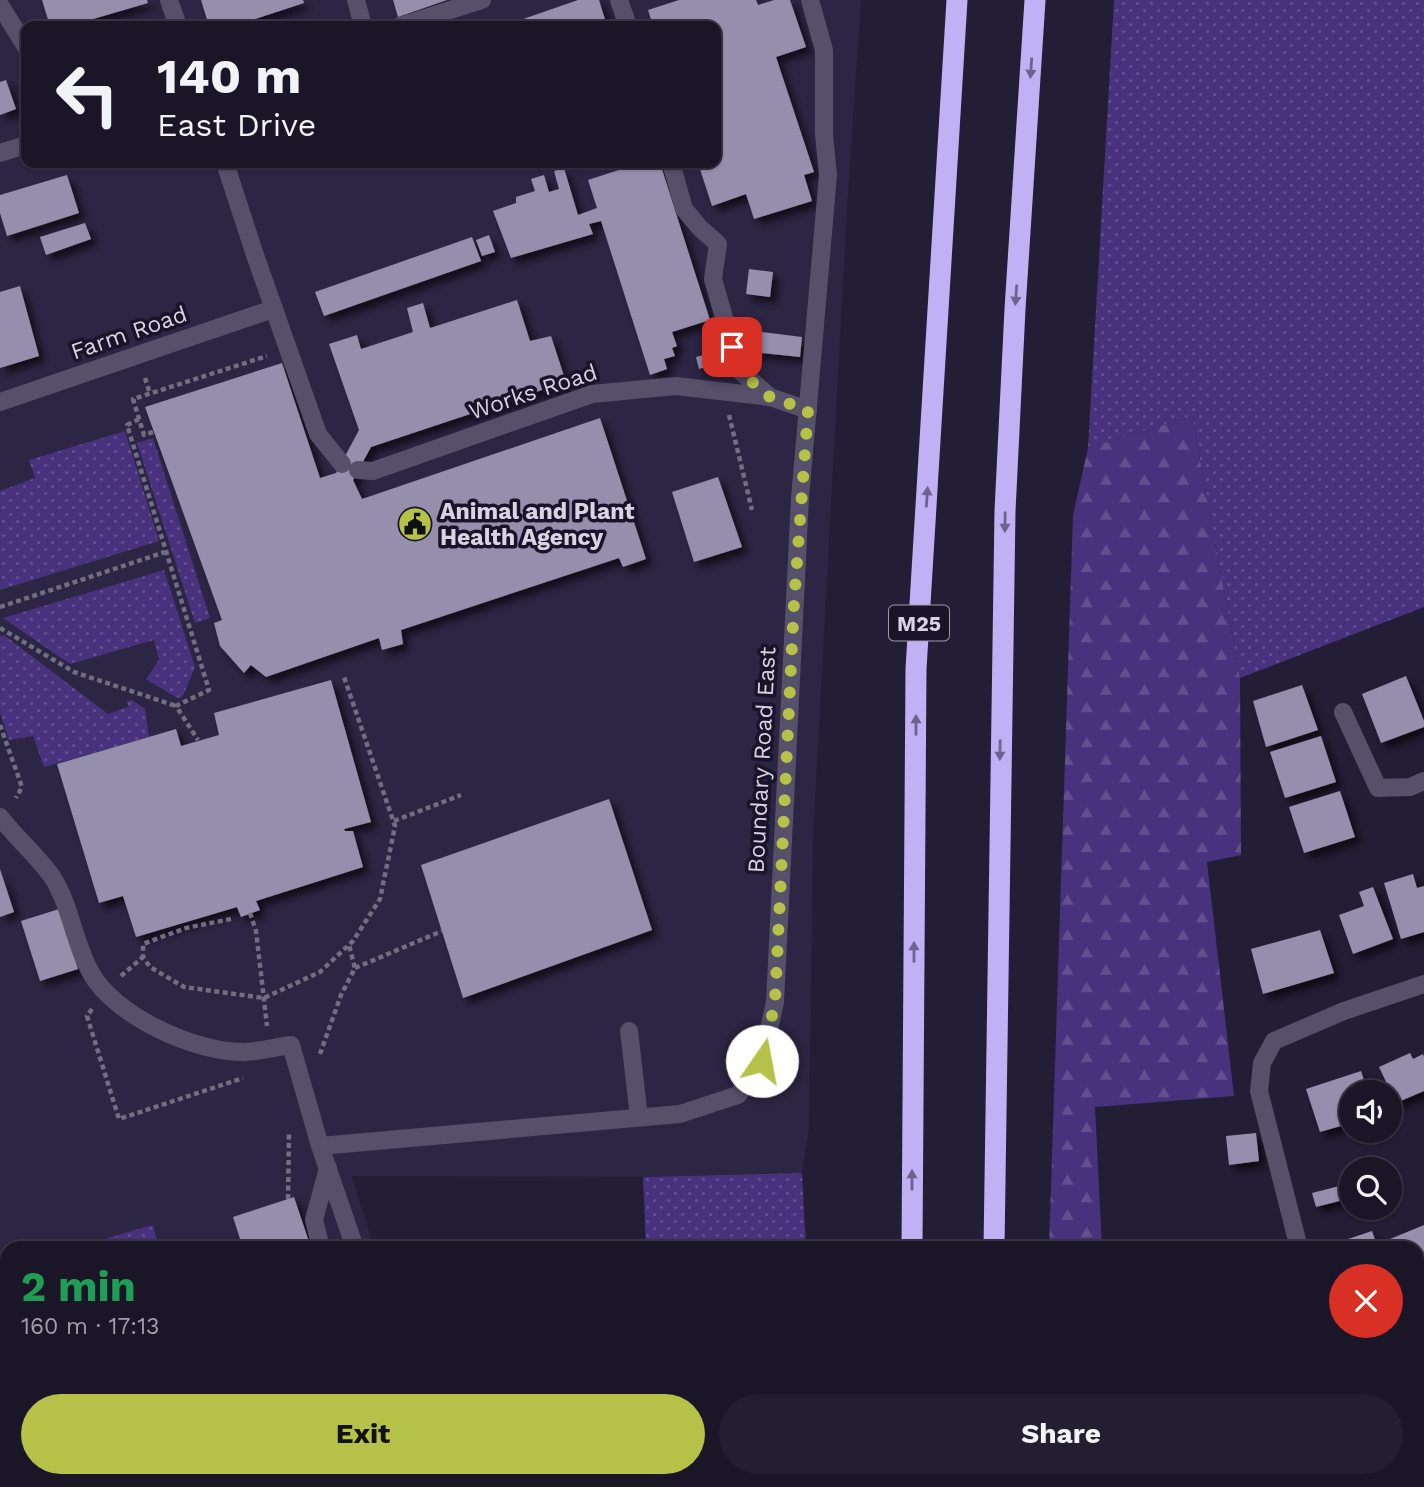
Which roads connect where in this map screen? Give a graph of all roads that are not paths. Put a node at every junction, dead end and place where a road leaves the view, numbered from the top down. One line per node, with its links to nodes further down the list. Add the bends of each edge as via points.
1 (169, 0): 9 (street)
2 (356, 0): 10 (street)
3 (482, 0): 11 (street)
4 (619, 0): 12 (street)
5 (810, 0): 21 (street, Boundary Road East, via 824,50 828,175)
6 (957, 0): 32 (highway, M25, one-way to 6, via 916,669)
7 (1035, 0): 33 (highway, one-way to 33, via 1005,511)
8 (0, 5): 13 (street)
9 (176, 21)
10 (362, 21)
11 (416, 21)
12 (626, 21)
13 (21, 39)
14 (21, 147): 15 (street)
15 (0, 153)
16 (227, 168): 18 (street, Works Road)
17 (672, 168): 19 (street, via 684,209 718,244 713,279 738,370)
18 (273, 309): 19 (street, Works Road, via 318,434 350,467 373,471 592,394 676,386); 20 (street, Farm Road)
19 (770, 397): 21 (street)
20 (0, 402)
21 (808, 410): 27 (street, Boundary Road East, via 796,561 775,1002 762,1061 738,1094 680,1114)
22 (1343, 712): 23 (street, via 1378,788 1410,787)
23 (1424, 781)
24 (2, 819): 28 (street, via 52,877 91,973 133,1016 197,1045 243,1052 291,1045)
25 (1424, 984): 34 (street, via 1274,1041 1262,1063 1259,1091)
26 (629, 1031): 27 (street)
27 (639, 1117): 28 (street, Boundary Road East)
28 (320, 1146): 29 (street)
29 (328, 1168): 30 (street, via 314,1220); 31 (street)
30 (319, 1241)
31 (353, 1241)
32 (912, 1241)
33 (994, 1241)
34 (1297, 1241)

